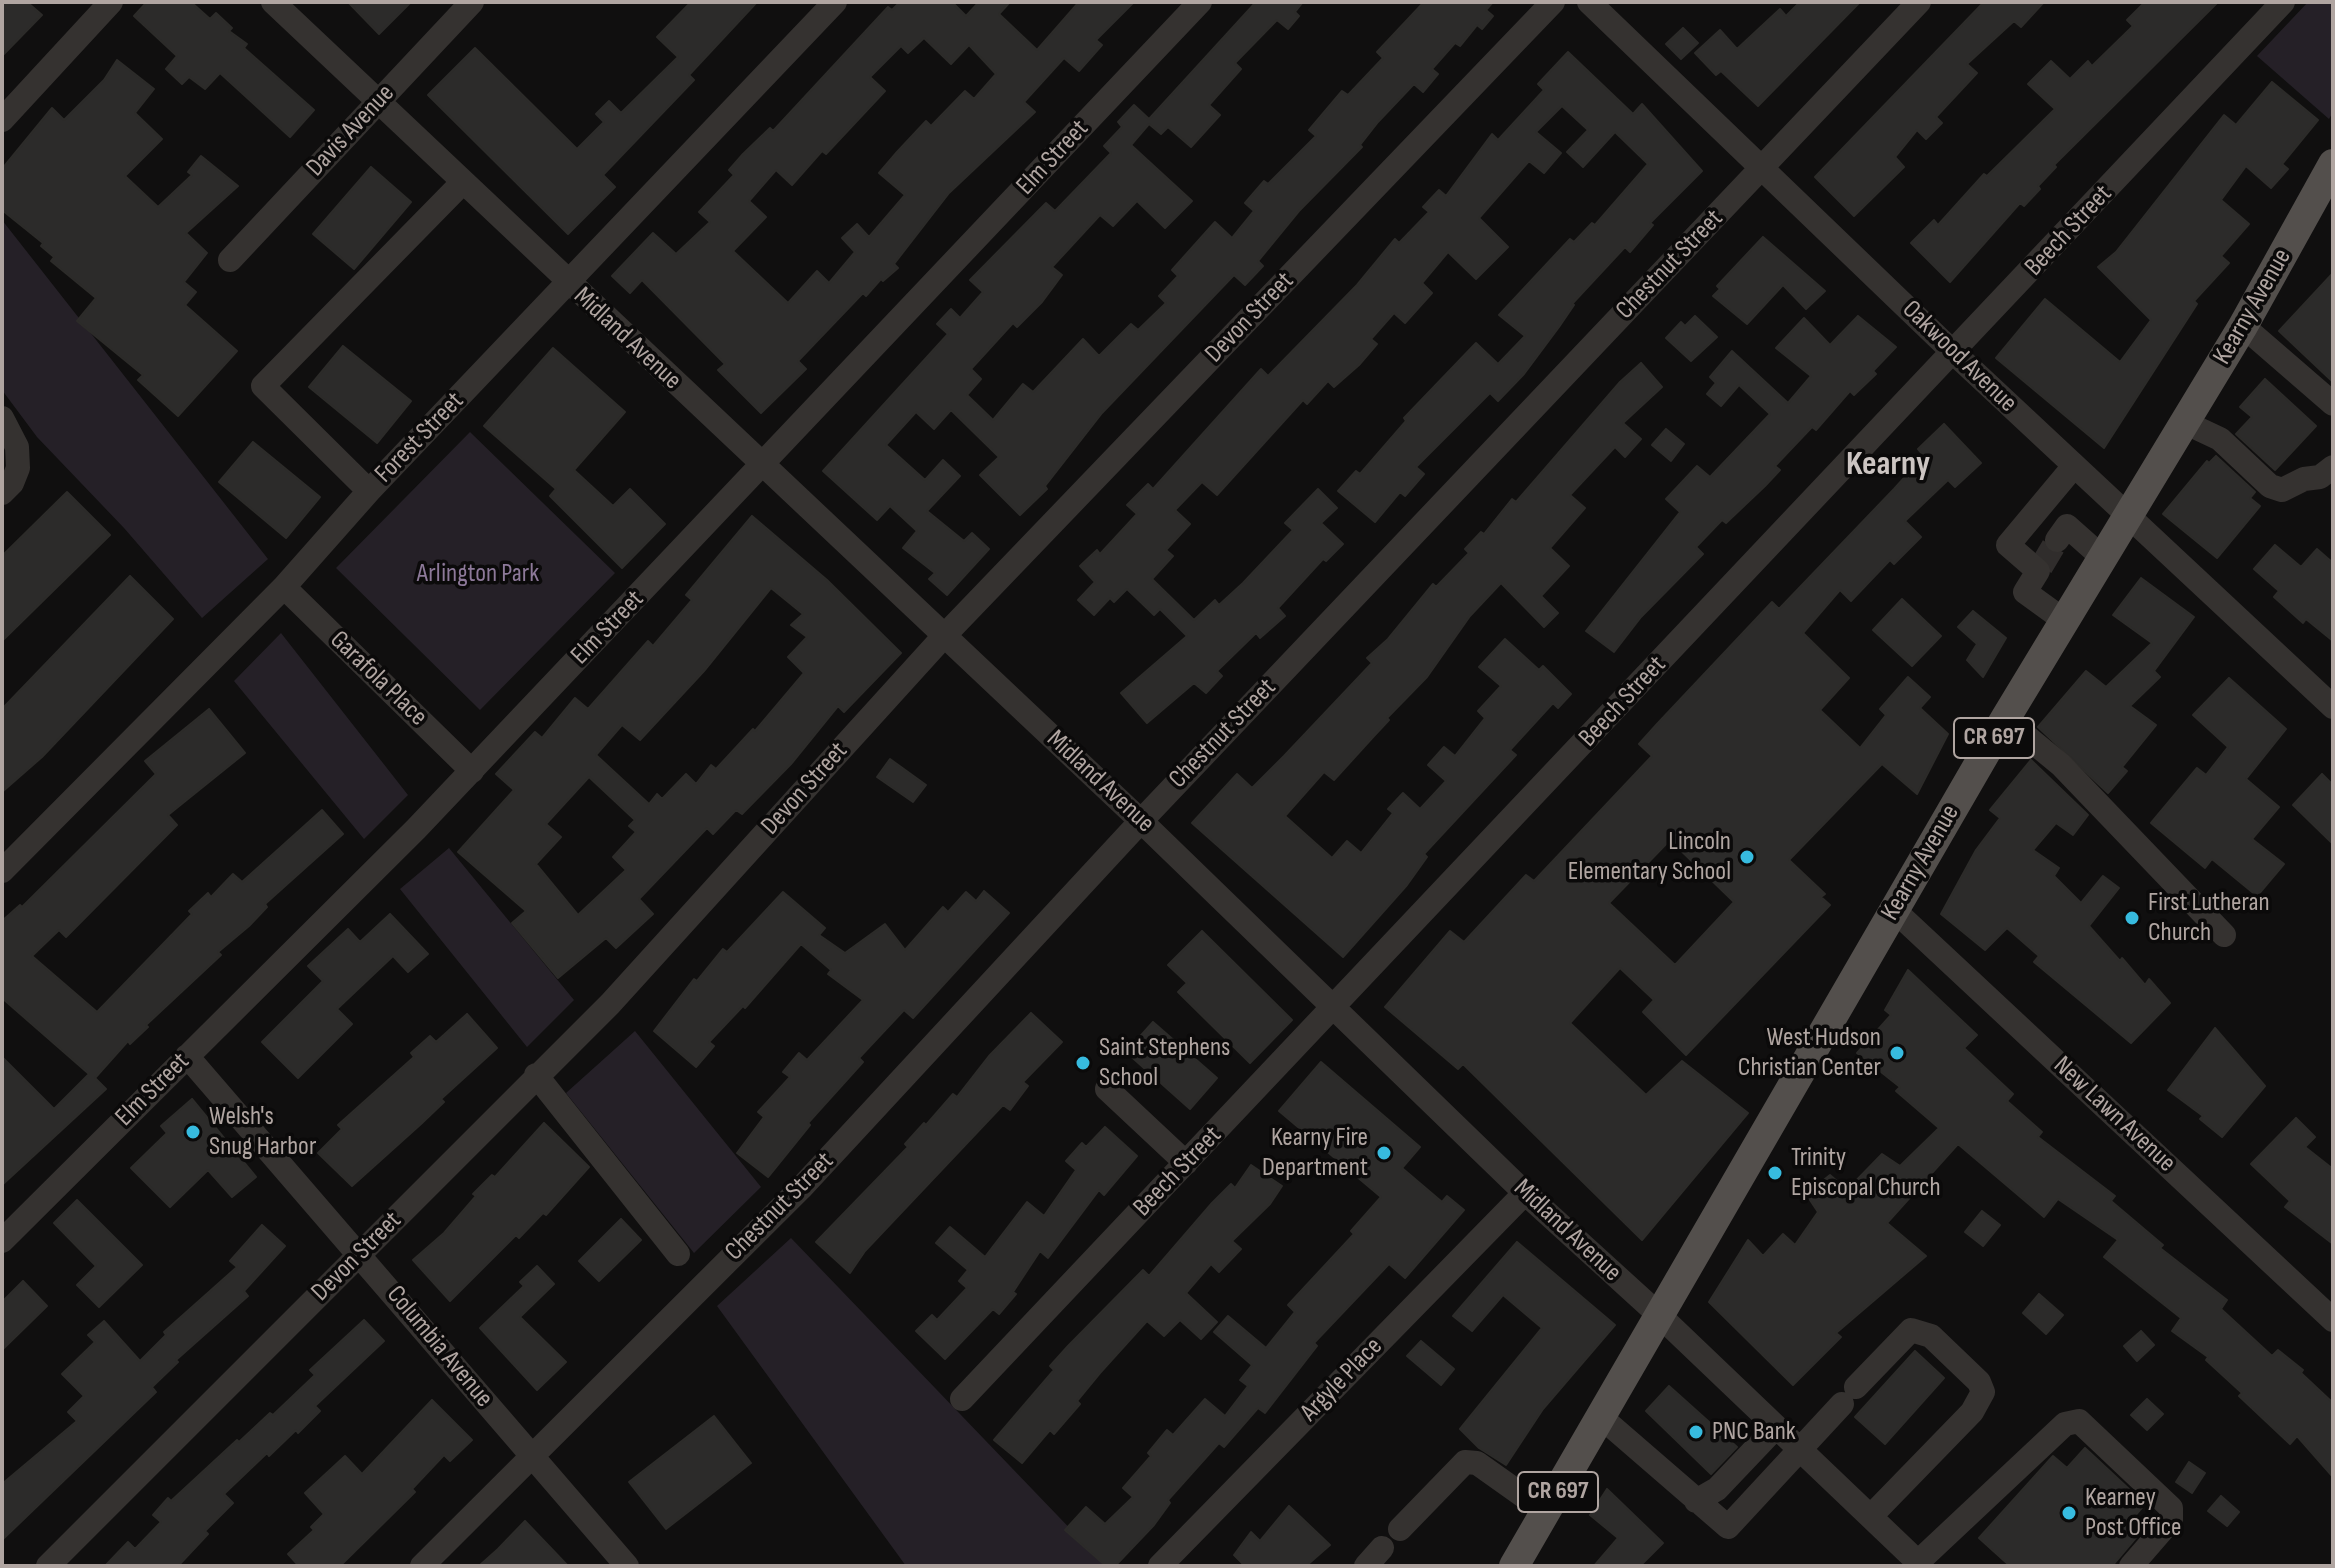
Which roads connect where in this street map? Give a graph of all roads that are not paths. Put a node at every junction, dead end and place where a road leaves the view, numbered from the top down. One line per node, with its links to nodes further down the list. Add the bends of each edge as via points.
1 (111, 2): 11 (street)
2 (273, 2): 10 (street, Midland Avenue)
3 (472, 2): 10 (street, Davis Avenue)
4 (835, 2): 16 (street, Forest Street)
5 (1200, 2): 22 (street, Elm Street)
6 (1553, 2): 32 (street, Devon Street)
7 (1589, 2): 13 (street, Oakwood Avenue)
8 (1919, 2): 13 (street, Chestnut Street)
9 (2283, 2): 18 (street, Beech Street)
10 (379, 101): 14 (street, Midland Avenue); 15 (street, Davis Avenue)
11 (2, 120)
12 (2333, 164): 17 (main road, Kearny Avenue / CR 697)
13 (1761, 168): 18 (street, Oakwood Avenue); 36 (street, Chestnut Street)
14 (463, 182): 16 (street, Midland Avenue); 25 (street, via 263,386)
15 (230, 260)
16 (569, 285): 22 (street, Midland Avenue); 25 (street, Forest Street)
17 (2243, 326): 19 (street); 21 (main road, Kearny Avenue / CR 697)
18 (1954, 353): 23 (street, Oakwood Avenue); 40 (street, Beech Street)
19 (2333, 404)
20 (2, 418): 26 (street, via 17,447 18,468)
21 (2186, 423): 24 (street, via 2220,439 2270,486 2282,490); 28 (main road, Kearny Avenue / CR 697)
22 (762, 466): 32 (street, Midland Avenue); 35 (street, Elm Street)
23 (2074, 466): 27 (street); 28 (street, Oakwood Avenue)
24 (2333, 467)
25 (369, 491): 30 (street, Forest Street)
26 (2, 493)
27 (2044, 502): 29 (street, via 2062,533); 31 (street, via 2008,545 2040,569 2025,592)
28 (2128, 518): 29 (main road, Kearny Avenue / CR 697); 33 (street, Oakwood Avenue)
29 (2103, 558): 31 (main road, Kearny Avenue / CR 697)
30 (284, 587): 35 (street, Garafola Place); 37 (street, Forest Street)
31 (2065, 621): 34 (main road, Kearny Avenue / CR 697)
32 (944, 636): 36 (street, Midland Avenue); 42 (street, Devon Street, via 610,1004)
33 (2333, 707)
34 (2005, 719): 38 (main road, Kearny Avenue / CR 697); 39 (street, via 2061,765)
35 (472, 771): 41 (street, Elm Street)
36 (1141, 821): 40 (street, Midland Avenue); 55 (street, Chestnut Street, via 801,1188)
37 (2, 871)
38 (1894, 910): 49 (main road, Kearny Avenue / CR 697); 50 (street, New Lawn Avenue)
39 (2224, 935)
40 (1334, 1008): 44 (street, Beech Street); 45 (street, Midland Avenue)
41 (187, 1056): 46 (street, Elm Street); 47 (street, Columbia Avenue)
42 (536, 1075): 47 (street, Devon Street); 48 (street)
43 (1107, 1089): 44 (street)
44 (1186, 1163): 51 (street, Beech Street)
45 (1525, 1193): 49 (street, Midland Avenue); 64 (street, Argyle Place)
46 (2, 1241)
47 (360, 1254): 55 (street, Columbia Avenue); 61 (street, Devon Street)
48 (678, 1254)
49 (1658, 1314): 52 (main road, Kearny Avenue / CR 697); 53 (street, Midland Avenue)
50 (2333, 1320)
51 (962, 1399)
52 (1602, 1418): 56 (street); 57 (main road, Kearny Avenue / CR 697)
53 (1775, 1428): 54 (street, Midland Avenue); 56 (street, via 1717,1489)
54 (1797, 1451): 56 (street, via 1728,1527); 58 (street, Midland Avenue); 58 (street, via 1911,1330 1931,1336 1979,1382 1980,1402)
55 (533, 1457): 62 (street, Chestnut Street); 63 (street, Columbia Avenue)
56 (1696, 1501)
57 (1546, 1512): 59 (street, via 1477,1463 1465,1462); 65 (main road, Kearny Avenue / CR 697)
58 (1871, 1516): 60 (street, Midland Avenue)
59 (1400, 1529)
60 (1910, 1561): 66 (street, via 2065,1424 2079,1421 2171,1508 2171,1520)
61 (48, 1566)
62 (422, 1566)
63 (627, 1566)
64 (1160, 1566)
65 (1514, 1566)
66 (2131, 1566)

